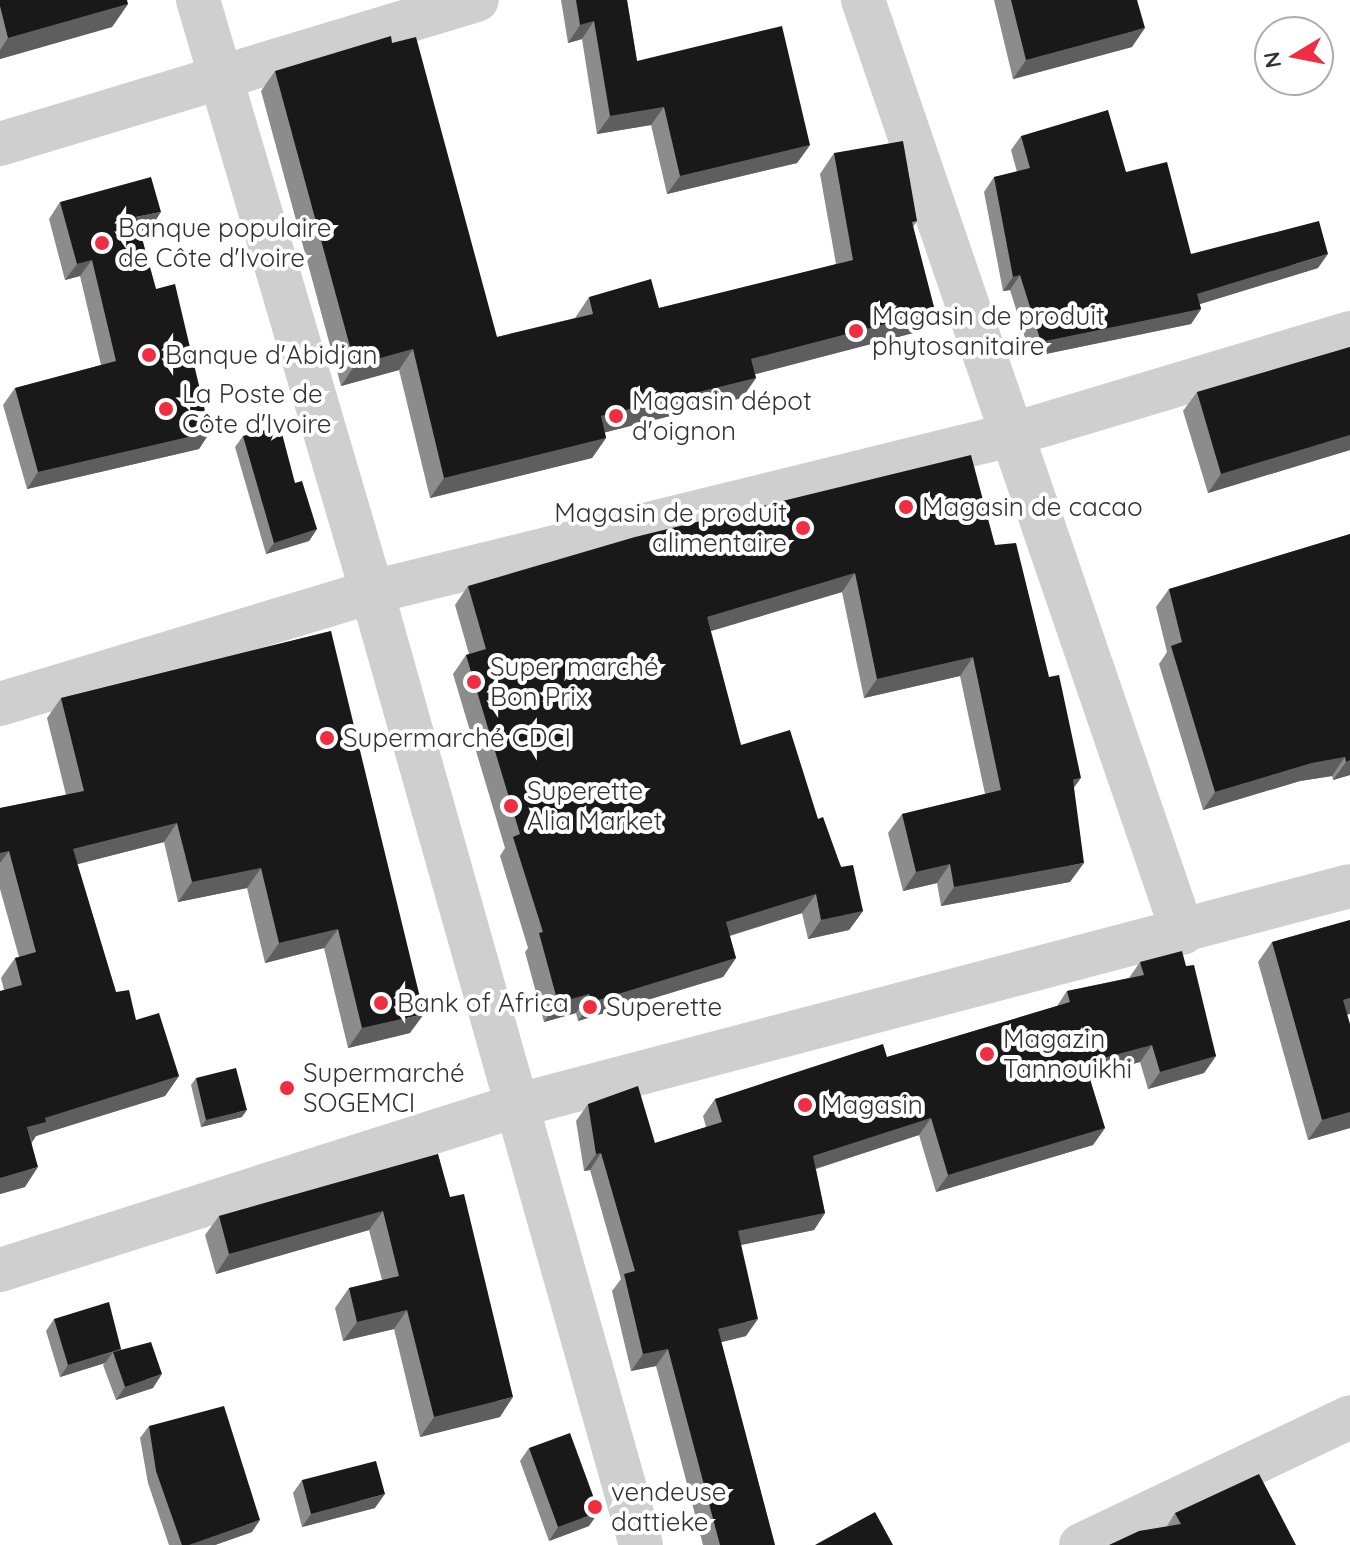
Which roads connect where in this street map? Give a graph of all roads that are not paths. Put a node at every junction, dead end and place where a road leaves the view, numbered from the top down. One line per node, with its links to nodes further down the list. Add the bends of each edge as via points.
1 (198, 0): 4 (street)
2 (477, 0): 4 (street)
3 (863, 0): 7 (street)
4 (218, 74): 5 (street); 8 (street)
5 (0, 144)
6 (1350, 333): 7 (street)
7 (1010, 435): 8 (street); 11 (street)
8 (372, 592): 9 (street); 12 (street)
9 (0, 704)
10 (1350, 886): 11 (street)
11 (1183, 933): 12 (street)
12 (515, 1106): 13 (street); 15 (street)
13 (0, 1270)
14 (1350, 1417): 16 (street)
15 (641, 1545)
16 (1081, 1545)

